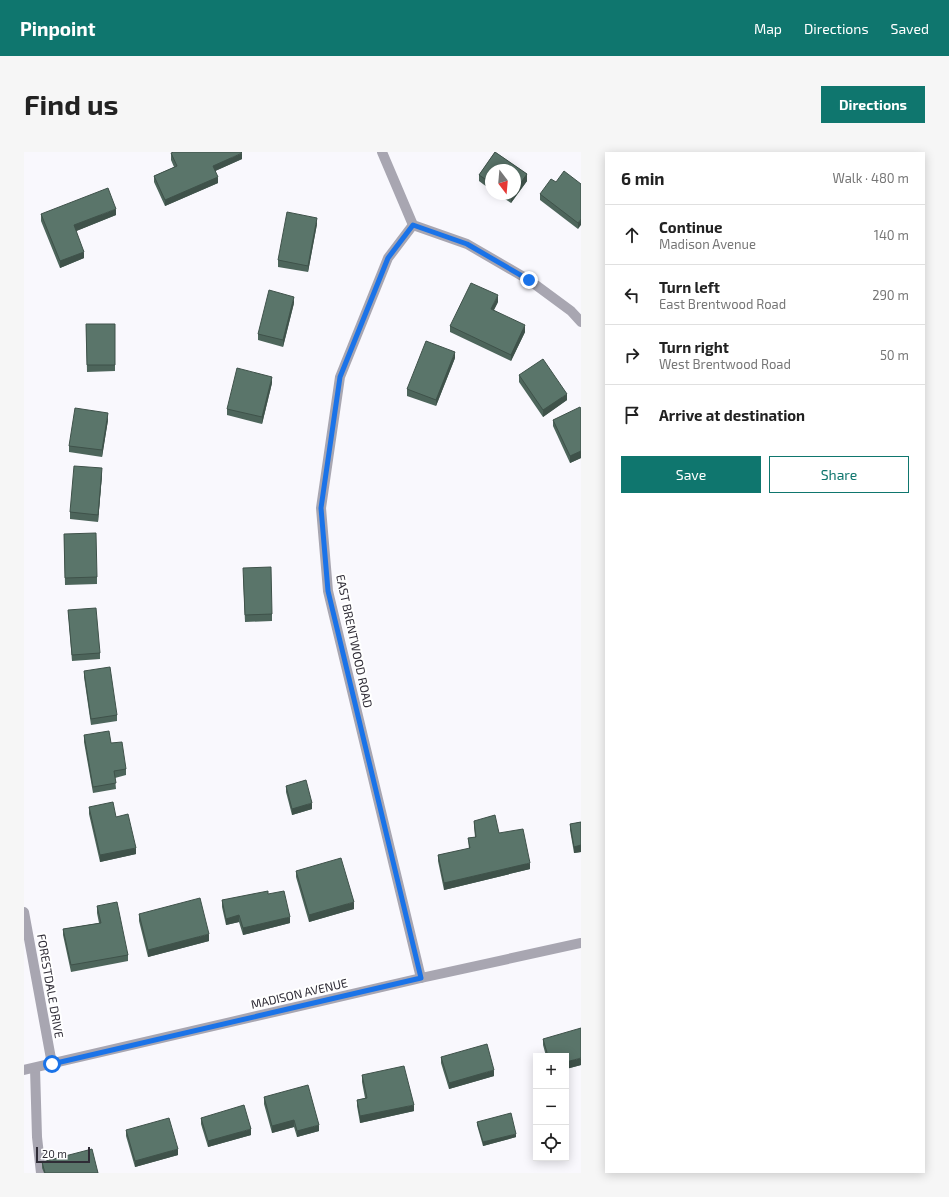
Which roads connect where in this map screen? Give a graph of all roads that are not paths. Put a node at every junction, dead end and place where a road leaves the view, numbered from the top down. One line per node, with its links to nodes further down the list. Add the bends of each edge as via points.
1 (382, 152): 2 (street)
2 (413, 225): 3 (street, via 467,244 529,280 571,311); 6 (street, EAST BRENTWOOD ROAD, via 388,258 340,377 321,508 328,591)
3 (581, 322)
4 (24, 912): 7 (street, FORESTDALE DRIVE)
5 (581, 943): 6 (street, MADISON AVENUE)
6 (421, 978): 7 (street, MADISON AVENUE)
7 (52, 1064): 8 (street, MADISON AVENUE)
8 (35, 1068): 9 (street, MADISON AVENUE); 10 (street)
9 (24, 1070)
10 (40, 1173)

